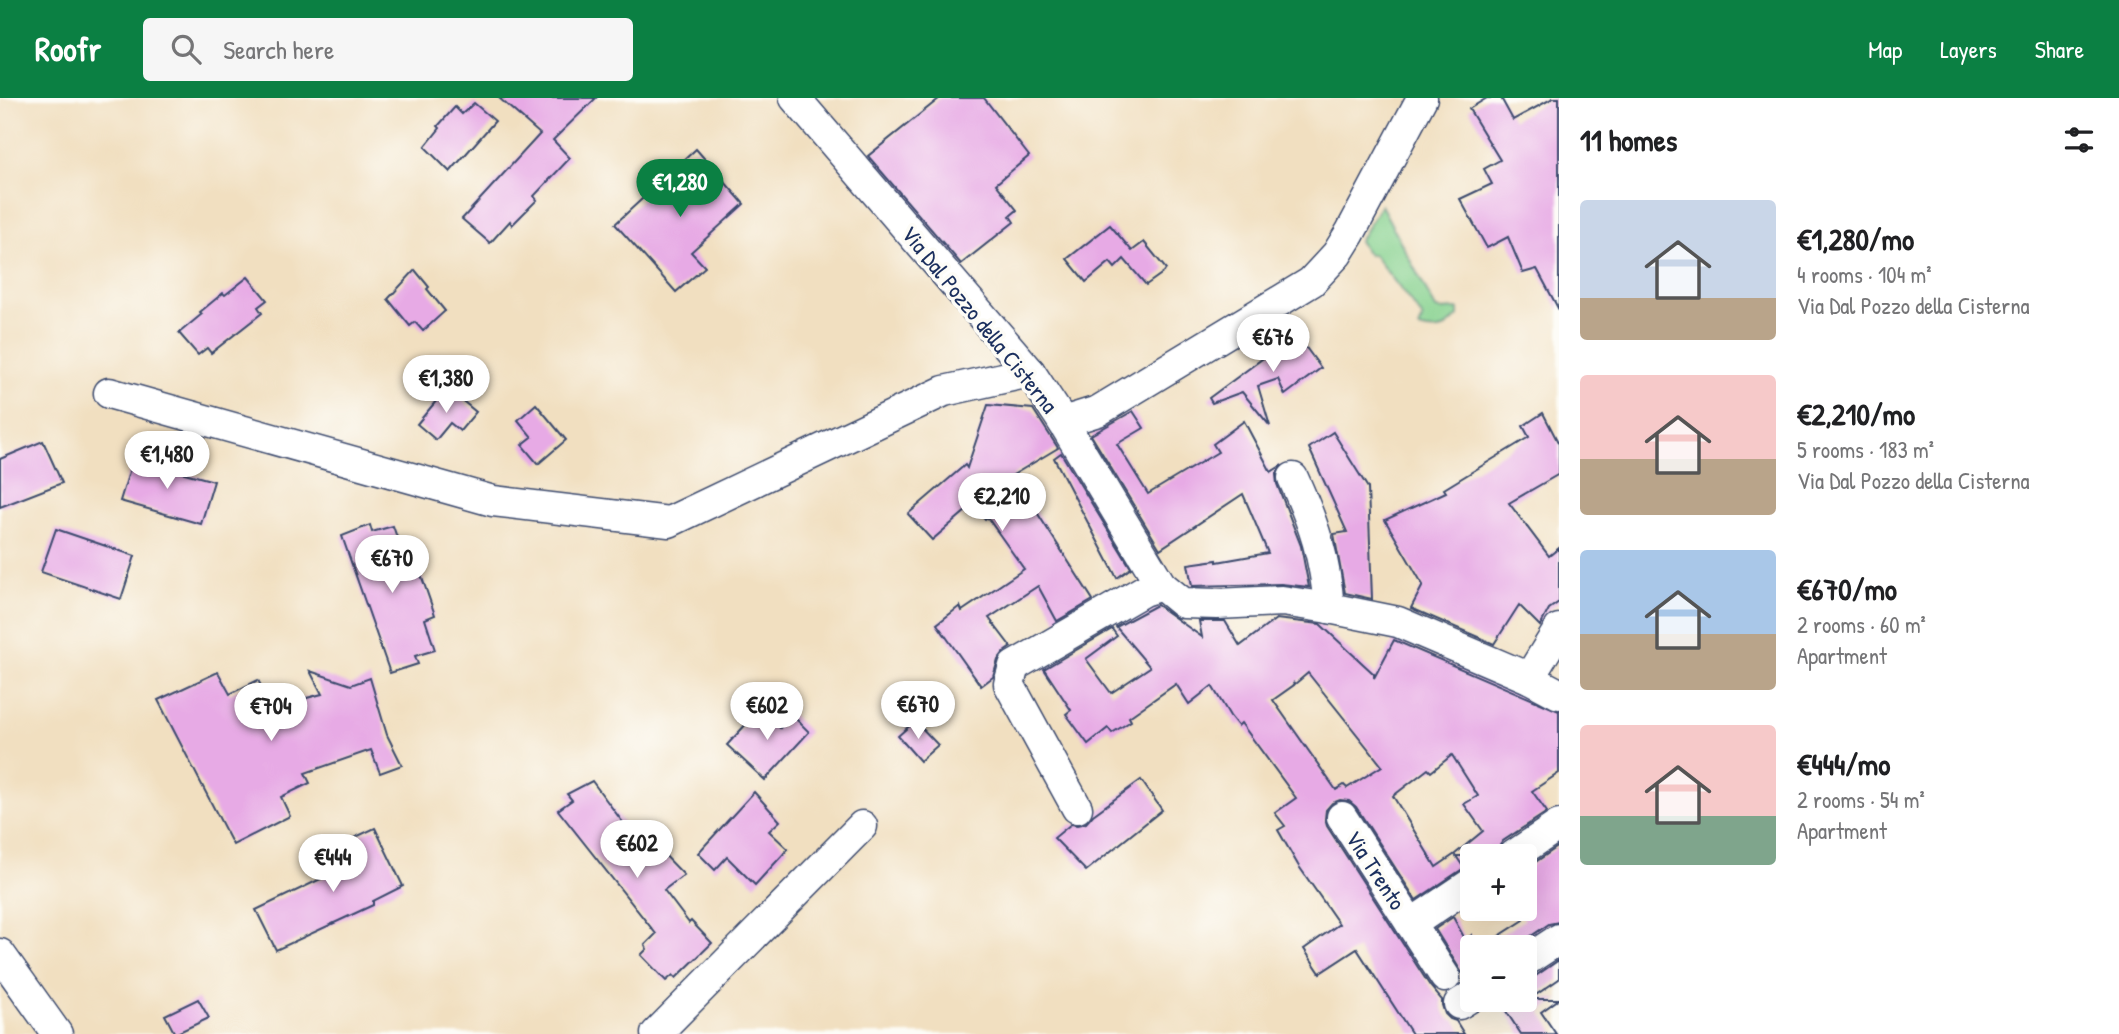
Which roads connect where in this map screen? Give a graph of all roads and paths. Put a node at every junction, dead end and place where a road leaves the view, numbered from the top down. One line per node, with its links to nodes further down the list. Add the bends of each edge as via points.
1 (795, 98): 3 (street, Via Dal Pozzo della Cisterna)
2 (1422, 98): 5 (street, via 1350,233 1311,282 1098,411)
3 (1030, 372): 4 (street, via 944,391 669,522 493,501); 5 (street, Via Dal Pozzo della Cisterna)
4 (109, 394)
5 (1063, 422): 7 (street, Via Dal Pozzo della Cisterna)
6 (1293, 478): 8 (street, via 1311,518 1326,572)
7 (1161, 585): 8 (street, Via Dal Pozzo della Cisterna, via 1183,603 1282,601); 12 (street, via 1143,590 1014,666 1009,684)
8 (1329, 608): 10 (street, Via Dal Pozzo della Cisterna, via 1398,622)
9 (1559, 629): 10 (street)
10 (1529, 678): 11 (street, Via Dal Pozzo della Cisterna)
11 (1559, 694)
12 (1077, 808)
13 (1342, 817): 18 (street, Via Trento)
14 (1559, 825): 16 (street)
15 (862, 826): 24 (street)
16 (1531, 844)
17 (1460, 891): 18 (street, Via Trento)
18 (1410, 923): 22 (street, Via Trento)
19 (1559, 939): 20 (street)
20 (1537, 953)
21 (0, 954): 23 (street)
22 (1445, 977)
23 (57, 1034)
24 (656, 1034)

